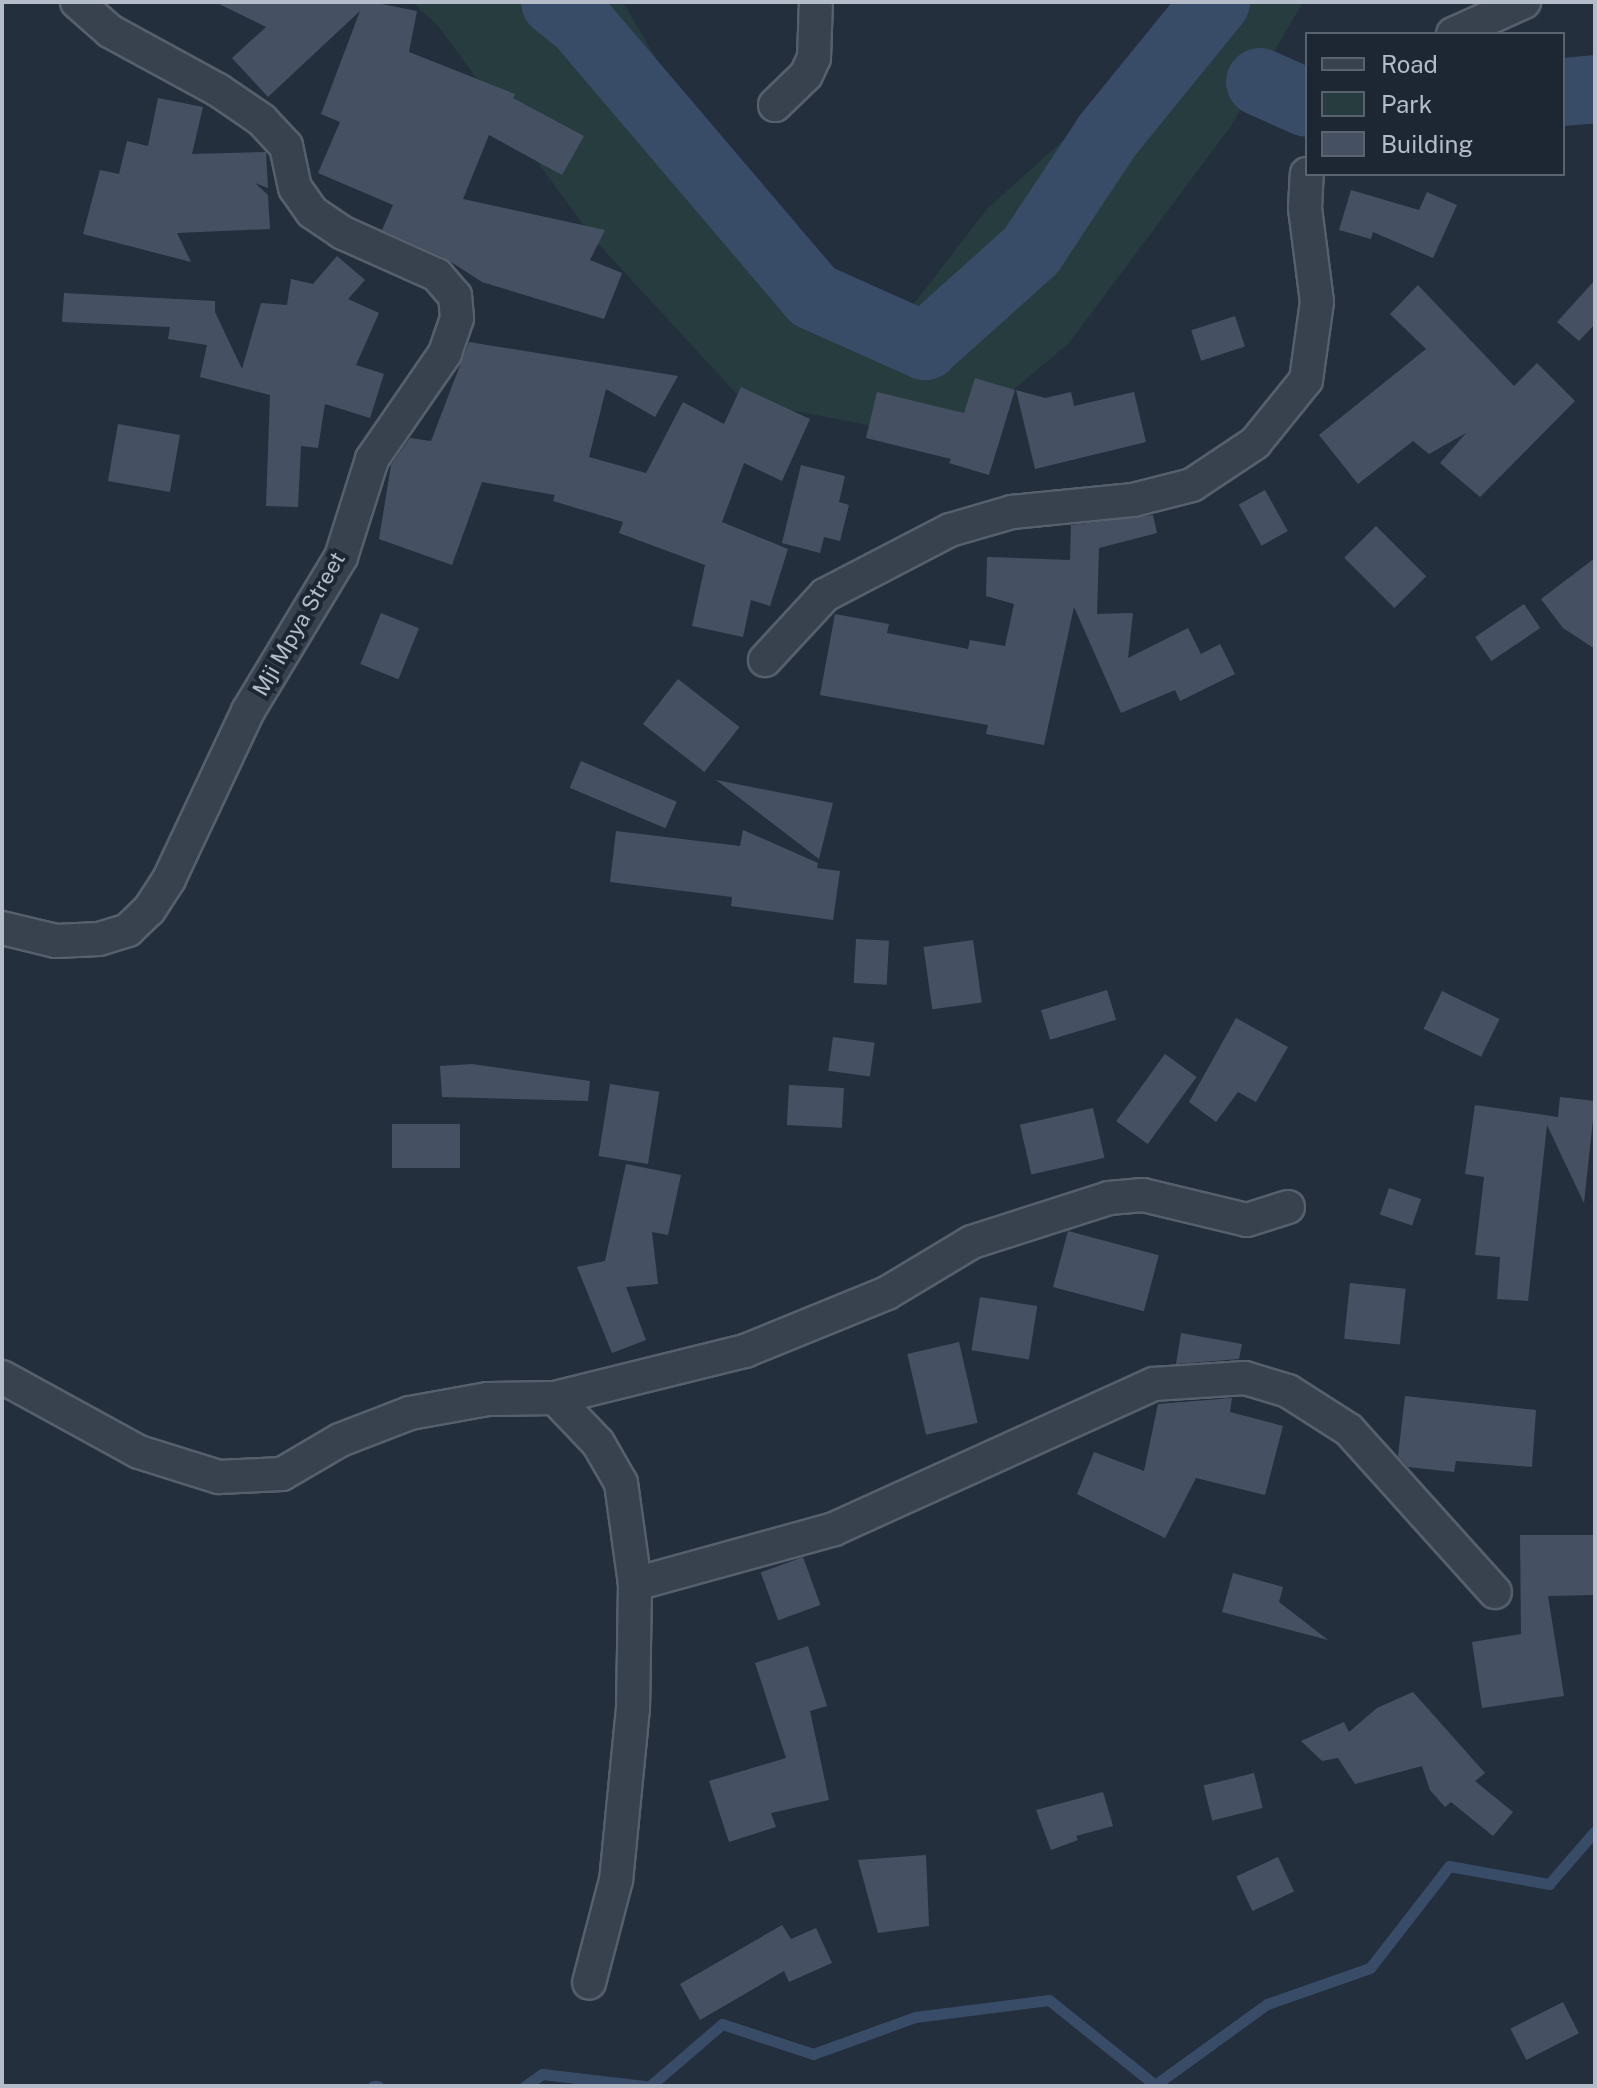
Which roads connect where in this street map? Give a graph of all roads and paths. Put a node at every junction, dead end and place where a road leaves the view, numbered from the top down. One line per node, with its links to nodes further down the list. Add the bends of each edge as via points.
1 (77, 2): 8 (street, Mji Mpya Street, via 110,31 262,120 286,146 295,188 312,212 343,233 437,275 455,296 457,318 445,353 372,459 341,557 248,711 169,879 149,910 128,930 99,939 56,941)
2 (816, 2): 5 (street, via 814,58 806,75)
3 (1524, 2): 4 (street)
4 (1457, 32)
5 (775, 105)
6 (1307, 176): 7 (street, via 1305,208 1317,302 1306,380 1255,443 1192,485 1133,500 1012,512 950,530 825,595)
7 (765, 660)
8 (2, 928)
9 (1288, 1207): 11 (street, via 1247,1220 1143,1195 1109,1198 972,1242 887,1293 745,1351)
10 (2, 1377): 11 (street, via 139,1452 219,1477 282,1474 340,1440 410,1413 488,1399)
11 (555, 1398): 12 (street, via 598,1443 621,1483)
12 (635, 1584): 13 (street, via 834,1529 1154,1384 1245,1378 1288,1391 1349,1430); 14 (street, via 633,1708 617,1867)
13 (1495, 1592)
14 (589, 1983)

